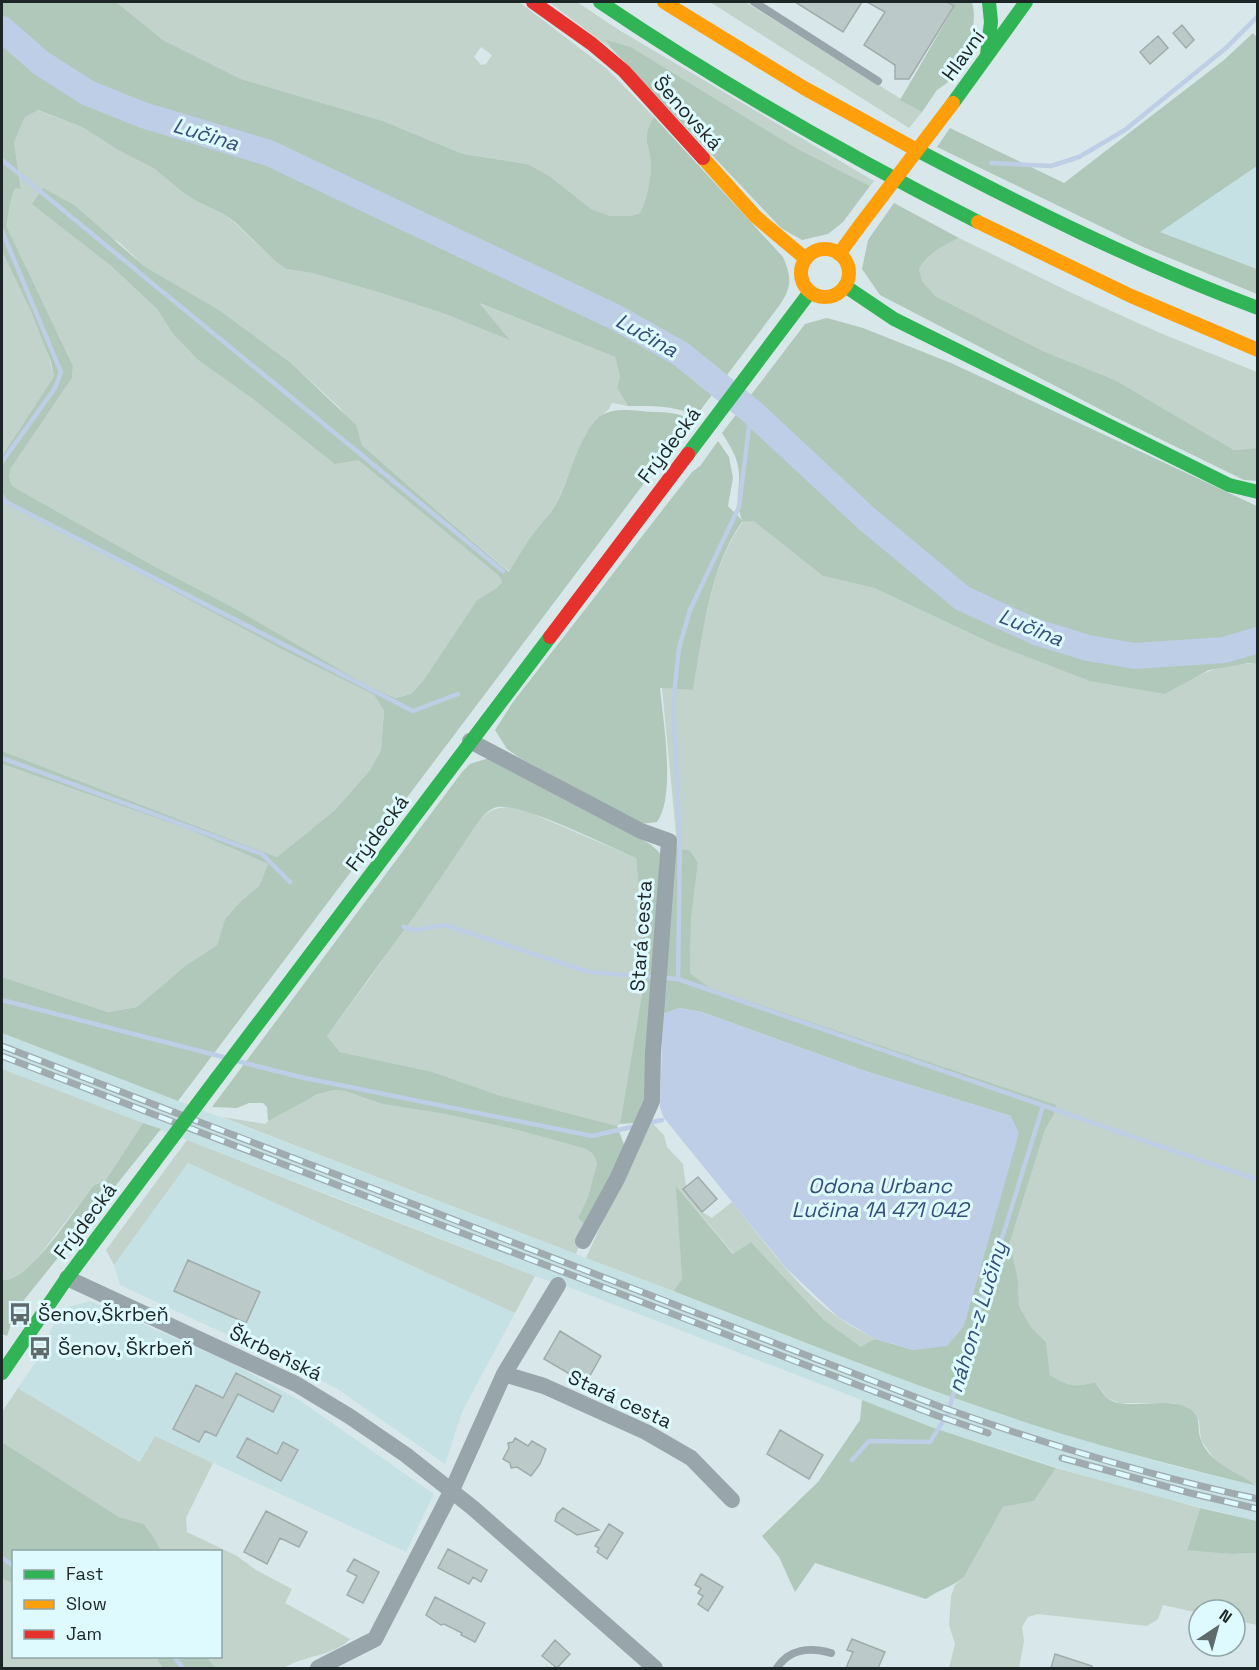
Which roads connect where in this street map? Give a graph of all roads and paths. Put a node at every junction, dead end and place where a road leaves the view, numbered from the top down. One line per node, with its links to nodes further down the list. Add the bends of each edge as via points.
1 (533, 2): 10 (main road, Šenovská, via 624,71 744,203)
2 (600, 2): 14 (main road, via 711,75 886,174 1118,291)
3 (664, 2): 13 (main road, via 900,142 1136,258)
4 (754, 2): 8 (lane)
5 (989, 2): 7 (main road)
6 (1026, 2): 7 (main road, Hlavní)
7 (987, 55): 9 (main road, Hlavní, bridge)
8 (878, 81)
9 (839, 254): 10 (main road, via 821,250); 11 (main road, via 848,267)
10 (806, 259): 12 (main road, via 801,276)
11 (844, 286): 12 (main road, via 827,297); 15 (main road, via 894,319 1229,486)
12 (810, 292): 16 (main road, Frýdecká)
13 (1257, 308)
14 (1257, 350)
15 (1257, 492)
16 (470, 741): 17 (street, Stará cesta, via 641,831 669,841 651,1101 618,1179); 18 (main road, Frýdecká, bridge)
17 (583, 1241)
18 (67, 1278): 20 (main road, Frýdecká); 22 (street, Škrbeňská, via 296,1384 371,1431)
19 (558, 1285): 21 (street)
20 (2, 1372)
21 (504, 1374): 22 (street); 23 (street, Stará cesta, via 544,1386 646,1432 691,1458)
22 (452, 1490): 25 (street, via 375,1639); 26 (street, Škrbeňská)
23 (732, 1500)
24 (831, 1653): 27 (lane, via 802,1650 787,1657)
25 (318, 1668)
26 (655, 1668)
27 (777, 1668)

